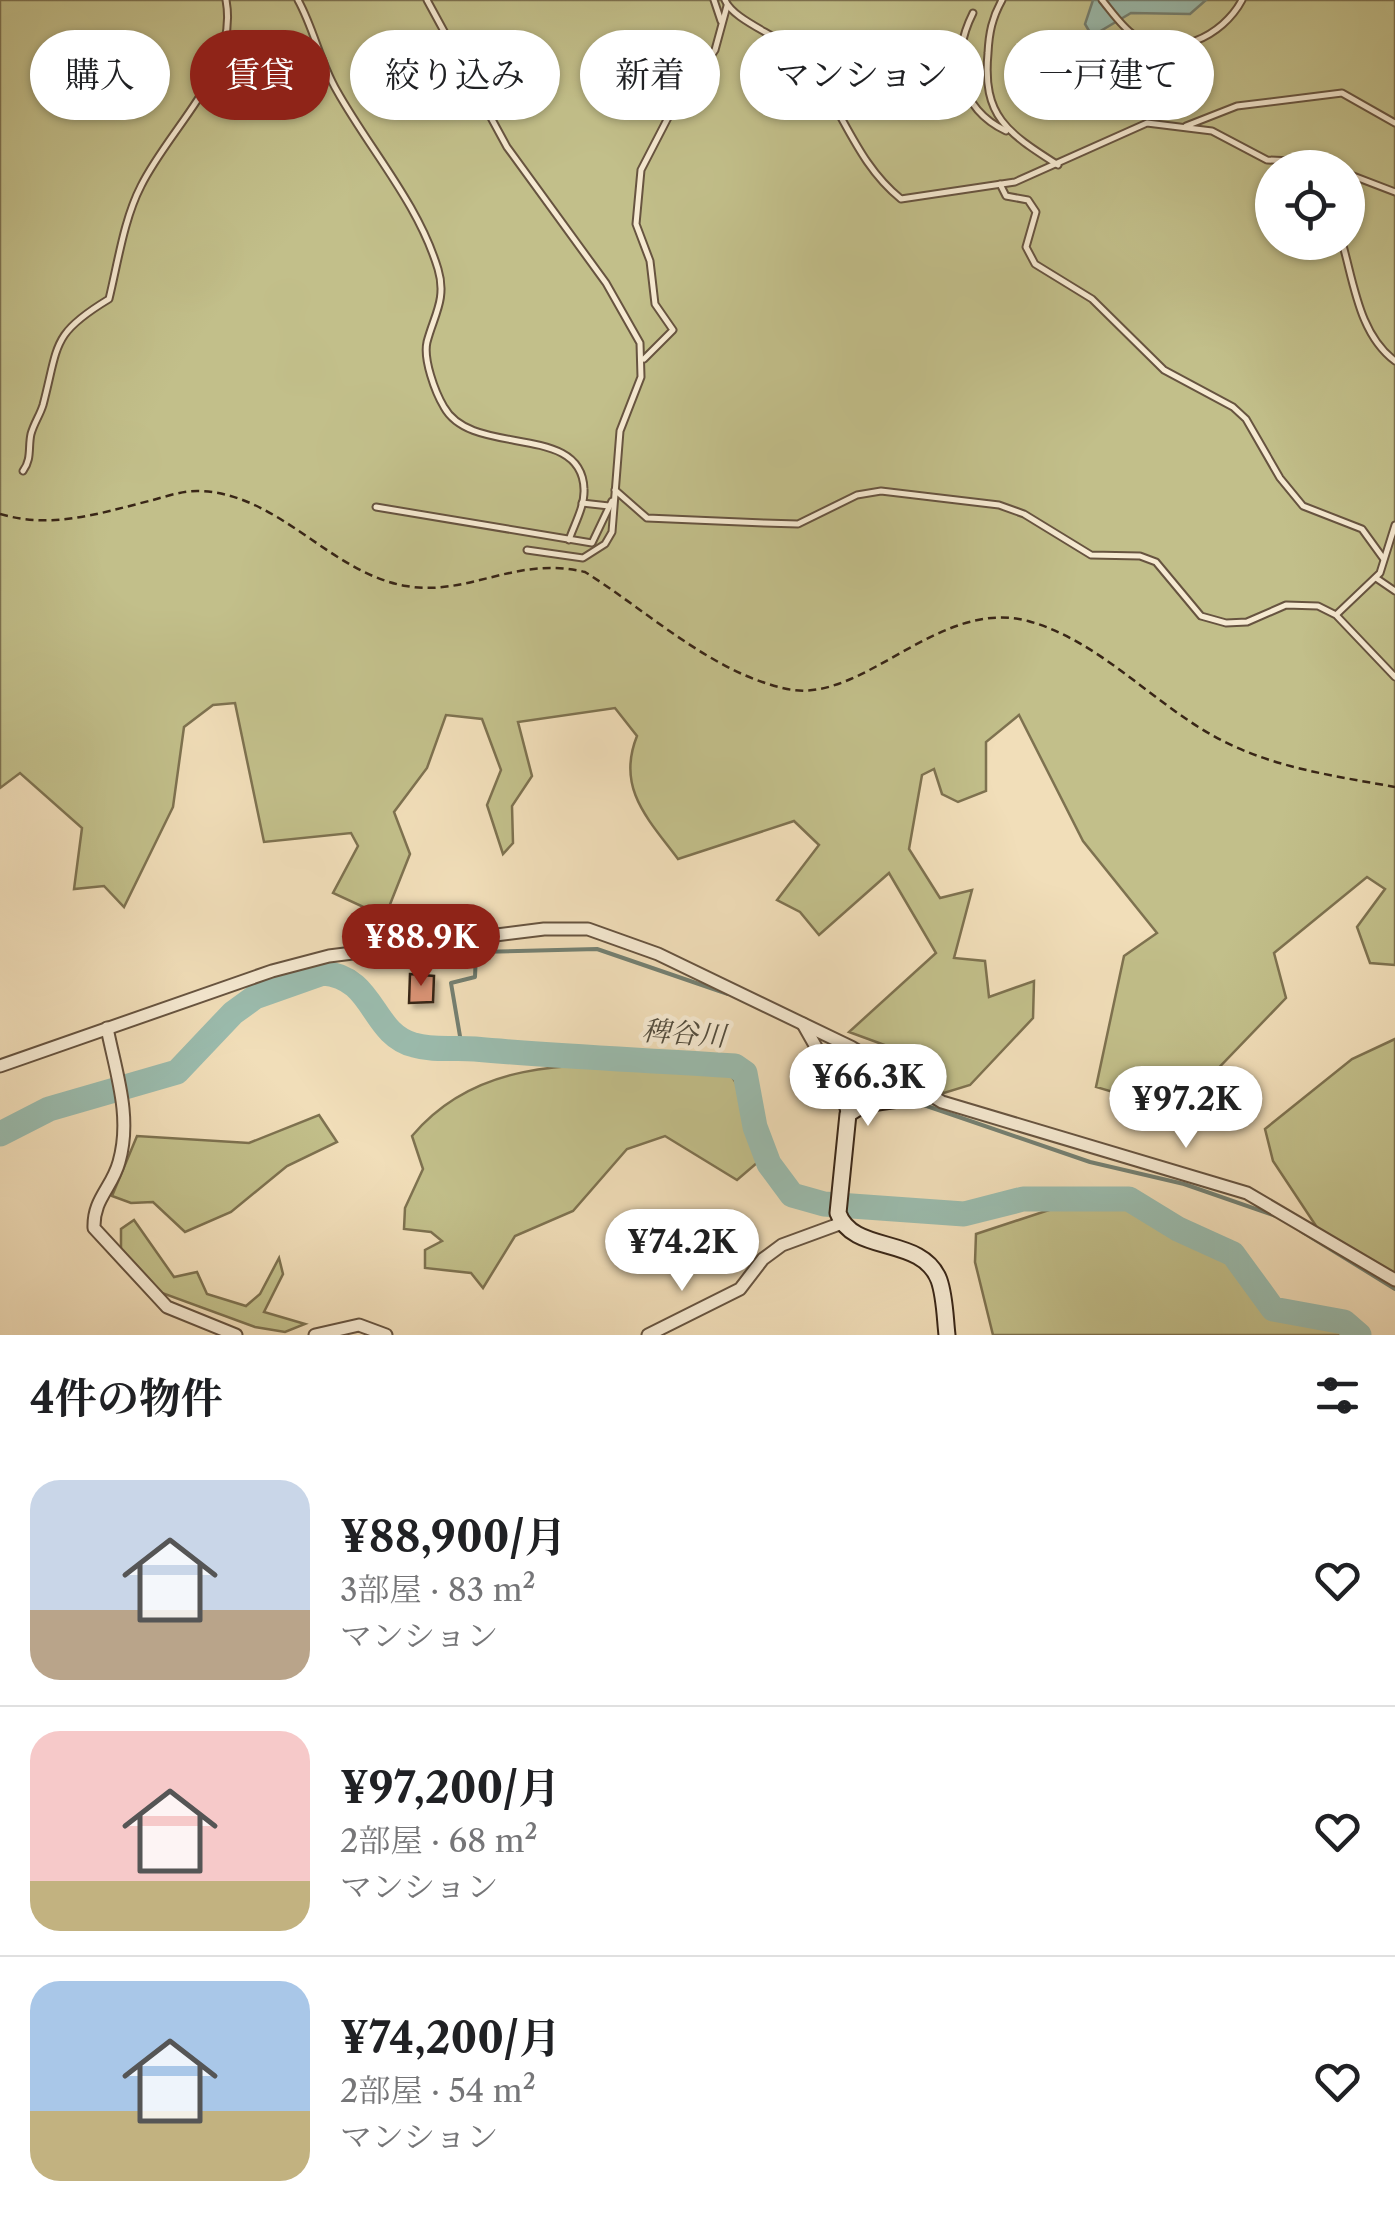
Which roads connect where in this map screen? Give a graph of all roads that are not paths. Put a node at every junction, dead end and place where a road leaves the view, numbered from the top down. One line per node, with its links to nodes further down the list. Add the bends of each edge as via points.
1 (226, 0): 24 (lane, via 223,56 139,189 109,298 58,340)
2 (298, 0): 27 (lane, via 334,86 428,240 443,298 426,360 444,408 464,428 548,445 568,458 582,474)
3 (427, 0): 11 (lane)
4 (714, 0): 10 (lane)
5 (1002, 0): 15 (lane, via 990,26 988,96)
6 (1102, 0): 7 (lane, via 1136,37 1162,45 1214,34)
7 (1242, 0)
8 (726, 3): 10 (lane); 19 (lane, via 804,60 876,179 901,199)
9 (974, 13): 15 (lane, via 963,38 962,90 976,111)
10 (721, 21): 22 (lane, via 710,59 688,80 641,170 636,224 650,260 655,304 673,330)
11 (443, 30)
12 (492, 120): 22 (lane, via 633,324)
13 (1395, 123): 14 (lane, via 1342,93 1237,106)
14 (1186, 126): 16 (lane); 17 (lane, via 1148,124)
15 (1014, 135): 17 (lane)
16 (1255, 154)
17 (1058, 165): 19 (lane)
18 (1365, 181): 20 (lane)
19 (1000, 184): 33 (lane, via 1006,196 1028,200 1036,212 1026,247 1035,264 1092,298 1164,370 1233,407 1303,506 1362,529)
20 (1395, 192)
21 (1347, 260): 23 (lane, via 1364,318)
22 (644, 359): 25 (lane, via 620,431)
23 (1395, 361)
24 (23, 470)
25 (615, 490): 26 (lane); 36 (lane, via 647,518 764,523 798,524 881,491 999,504 1091,555 1156,562 1202,616 1226,624 1286,605 1318,606)
26 (614, 499): 28 (lane); 32 (lane, via 612,532 583,558)
27 (582, 503): 28 (lane); 31 (lane)
28 (608, 506): 31 (lane, via 592,543)
29 (376, 507): 31 (lane)
30 (1395, 524): 33 (lane)
31 (569, 540)
32 (527, 550)
33 (1383, 558): 34 (lane)
34 (1376, 578): 35 (lane); 36 (lane)
35 (1395, 591)
36 (1336, 615): 37 (lane)
37 (1395, 677)
38 (803, 1024): 39 (street, via 658,954 588,929 328,956); 41 (street, via 884,1063); 42 (street)
39 (107, 1028): 40 (street); 45 (street, via 124,1143 94,1208 94,1228 167,1308)
40 (0, 1066)
41 (926, 1095): 42 (main road, via 864,1104); 44 (street, via 1247,1193)
42 (848, 1114): 43 (main road)
43 (840, 1218): 48 (street, via 763,1259 740,1288); 49 (main road, via 854,1233 914,1253 932,1268)
44 (1395, 1280)
45 (236, 1335)
46 (315, 1335): 47 (street, via 359,1325)
47 (386, 1335)
48 (648, 1335)
49 (947, 1335)

